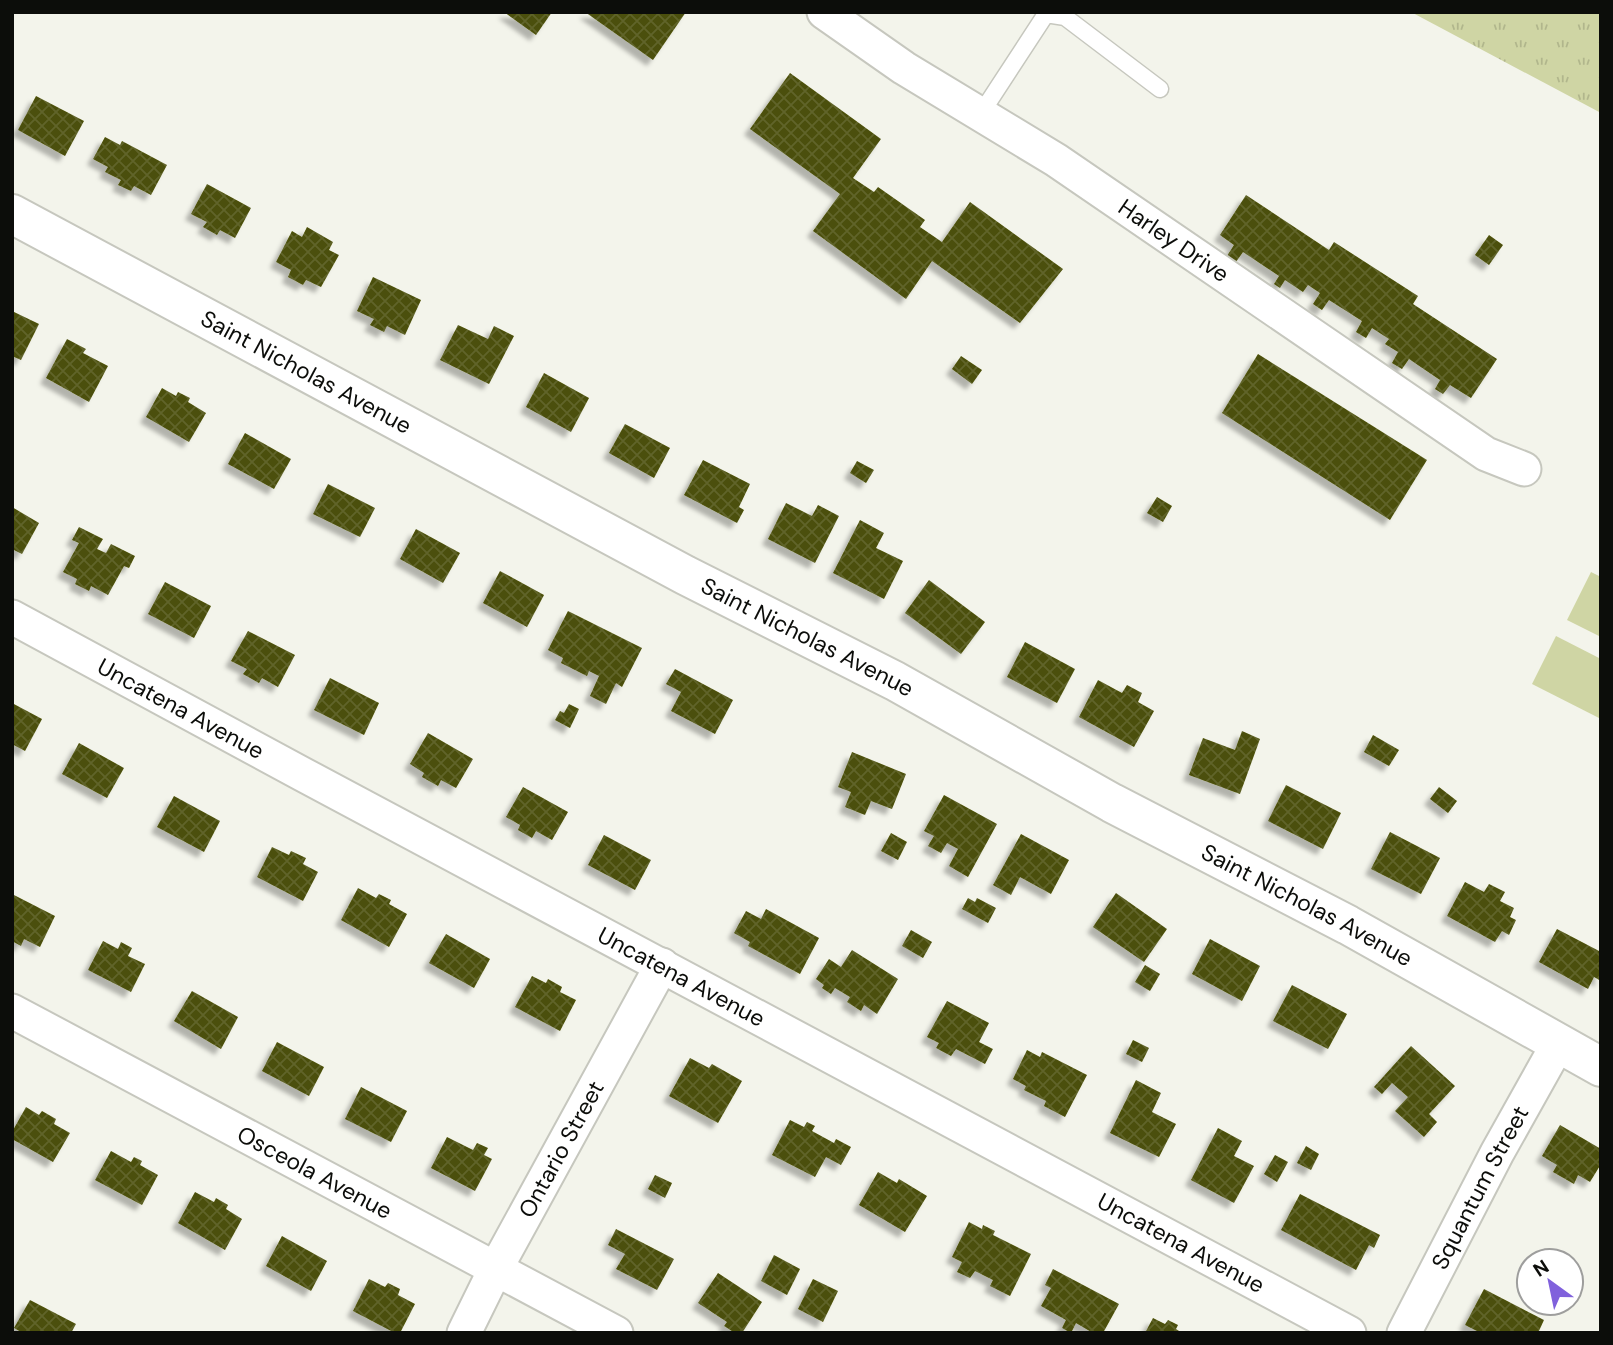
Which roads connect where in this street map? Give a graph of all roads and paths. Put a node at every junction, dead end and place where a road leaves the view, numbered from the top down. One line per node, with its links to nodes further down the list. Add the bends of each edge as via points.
1 (824, 12): 3 (street, Harley Drive)
2 (1160, 89): 3 (lane, via 1065,17 1046,14)
3 (980, 115): 5 (street, Harley Drive, via 1056,160 1486,454)
4 (12, 214): 9 (street, Saint Nicholas Avenue, via 673,569 895,681 1112,803 1348,925)
5 (1524, 469)
6 (12, 617): 7 (street, Uncatena Avenue)
7 (662, 965): 11 (street, Ontario Street); 14 (street, Uncatena Avenue)
8 (12, 1011): 11 (street, Osceola Avenue)
9 (1558, 1044): 10 (street, Saint Nicholas Avenue); 15 (street, Squantum Street)
10 (1601, 1067)
11 (496, 1268): 12 (street, Ontario Street); 13 (street, Osceola Avenue)
12 (464, 1333)
13 (617, 1333)
14 (1349, 1333)
15 (1404, 1333)

